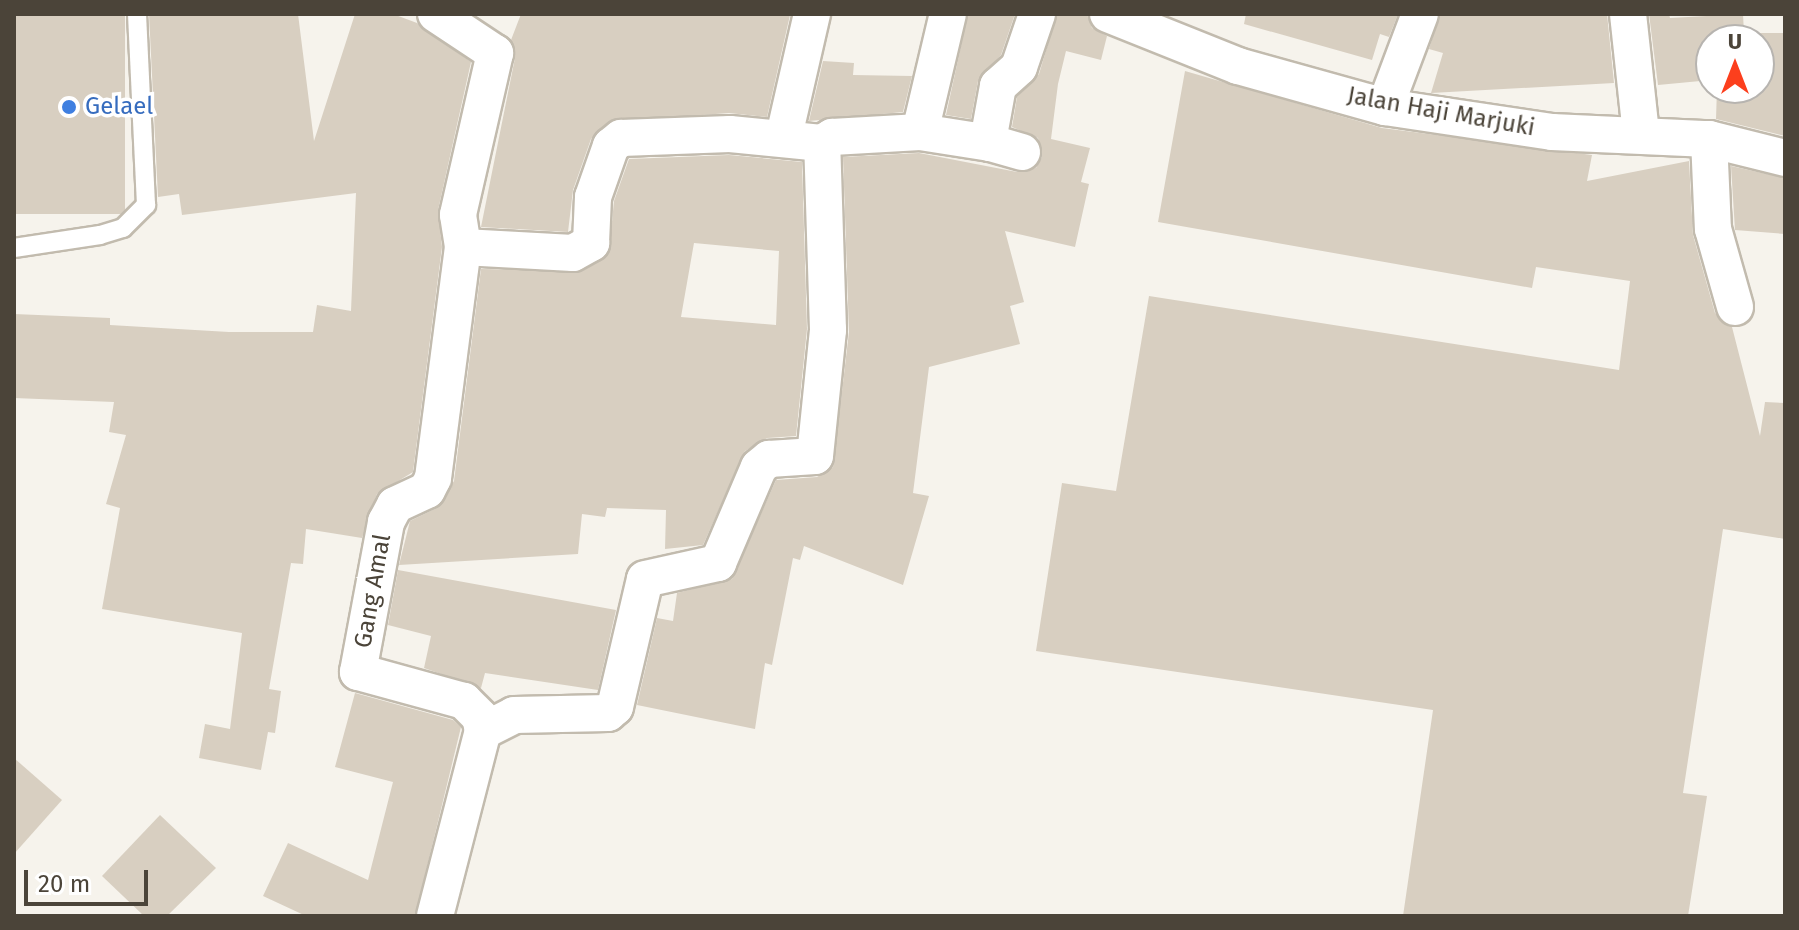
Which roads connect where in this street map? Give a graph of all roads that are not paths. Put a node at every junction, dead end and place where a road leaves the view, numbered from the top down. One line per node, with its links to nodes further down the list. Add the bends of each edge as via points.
1 (137, 14): 17 (lane, via 146,205 123,228)
2 (436, 14): 16 (street, Gang Amal, via 495,53 458,215)
3 (812, 14): 12 (street)
4 (948, 14): 10 (street)
5 (1037, 14): 10 (street, via 1019,67 998,86 1006,148)
6 (1108, 14): 9 (street, Jalan Haji Marjuki, via 1238,66)
7 (1420, 14): 9 (street)
8 (1628, 14): 11 (street)
9 (1385, 107): 11 (street, Jalan Haji Marjuki, via 1552,132)
10 (920, 132): 14 (street, via 832,137)
11 (1641, 133): 13 (street, Jalan Haji Marjuki)
12 (784, 136): 14 (street); 16 (street, via 621,138 611,146 599,178 591,243 584,250)
13 (1709, 139): 15 (street, Jalan Haji Marjuki); 18 (street, via 1713,229)
14 (822, 143): 19 (street, via 828,330 815,456 769,459 753,474 718,563 645,579 615,707 596,715 514,715)
15 (1785, 158)
16 (463, 247): 19 (street, Gang Amal, via 433,478 427,490 395,505 386,522 358,672 464,701 475,708)
17 (14, 248)
18 (1735, 307)
19 (483, 731): 20 (street)
20 (435, 916)

